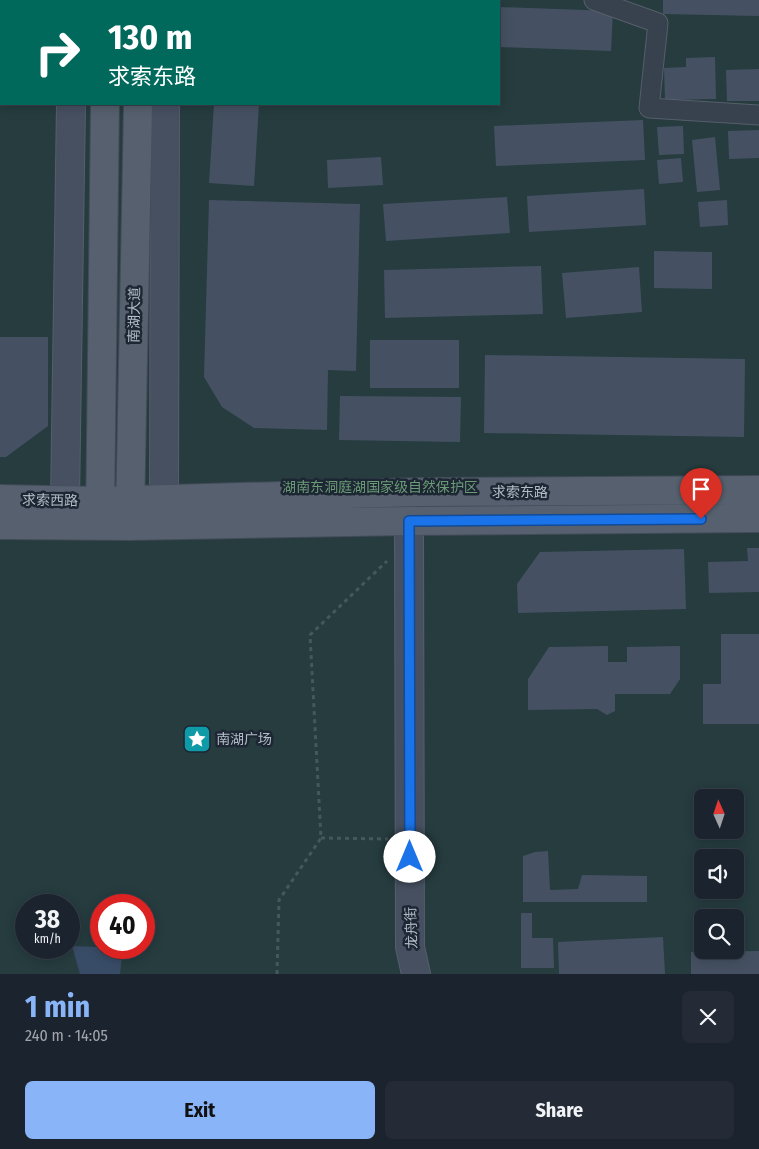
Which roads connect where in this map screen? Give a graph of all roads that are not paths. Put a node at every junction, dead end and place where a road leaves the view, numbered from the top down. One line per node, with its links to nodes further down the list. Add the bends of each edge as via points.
1 (594, 0): 6 (street, via 658,24 650,108)
2 (71, 105): 11 (main road)
3 (105, 105): 12 (main road)
4 (138, 105): 10 (main road, 南湖大道)
5 (165, 105): 8 (main road)
6 (759, 115)
7 (759, 490): 8 (main road, 求索东路, via 420,492)
8 (164, 498): 10 (main road, 求索东路)
9 (0, 499): 11 (main road, 求索西路)
10 (130, 499): 12 (main road, 求索东路); 15 (main road, 南湖大道)
11 (65, 500): 12 (main road, 求索西路)
12 (100, 513): 14 (main road); 15 (main road, 求索东路)
13 (759, 518): 16 (main road, 求索东路)
14 (0, 525)
15 (130, 526): 16 (main road, 求索东路)
16 (409, 530): 17 (main road, 龙舟街, via 410,947)
17 (416, 974)

